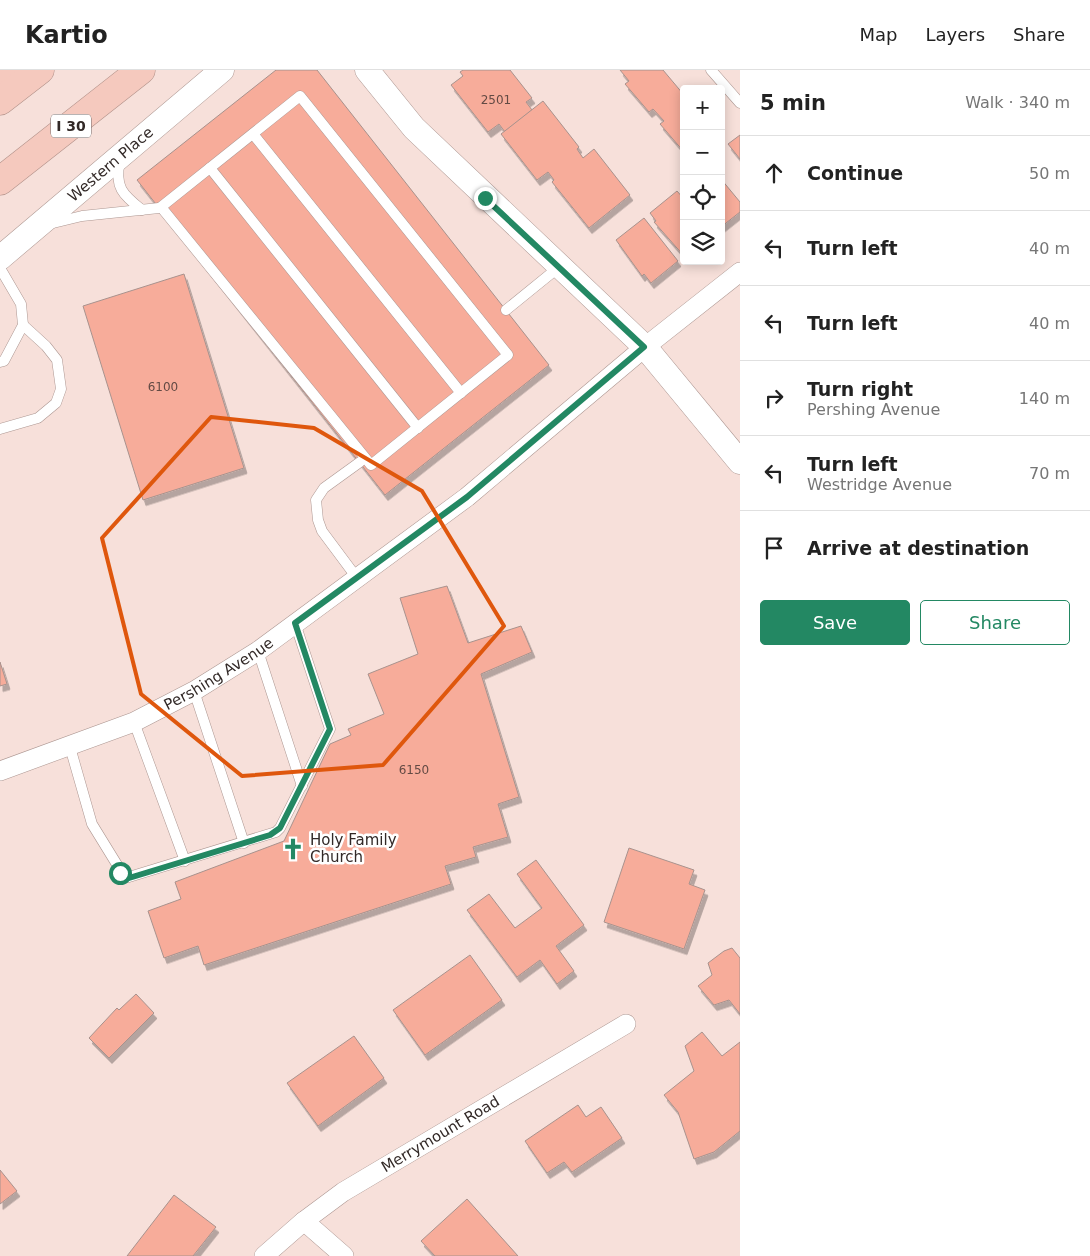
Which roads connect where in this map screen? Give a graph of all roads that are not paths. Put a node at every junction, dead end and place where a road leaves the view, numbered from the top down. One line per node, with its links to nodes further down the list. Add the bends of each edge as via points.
1 (40, 70): 6 (highway)
2 (141, 70): 11 (highway, I 30)
3 (222, 70): 9 (street, Western Place)
4 (367, 70): 16 (street, via 414,128)
5 (711, 70): 7 (lane)
6 (0, 101)
7 (740, 103)
8 (253, 134): 10 (lane); 23 (lane); 23 (lane, via 300,96 486,327 508,355)
9 (121, 158): 13 (lane, via 117,174 119,186); 14 (street, Western Place)
10 (210, 168): 24 (lane); 24 (lane, via 161,207 372,465)
11 (0, 181)
12 (158, 208): 13 (lane)
13 (142, 210): 14 (lane, via 82,216)
14 (39, 226): 15 (street, Western Place)
15 (0, 258)
16 (559, 267): 19 (lane); 21 (street)
17 (0, 268): 20 (lane, via 21,304)
18 (740, 272): 21 (street, Pershing Avenue)
19 (506, 310)
20 (23, 325): 22 (lane); 25 (lane, via 57,360 61,389 56,403 38,418)
21 (644, 347): 27 (street); 28 (street, Pershing Avenue, via 467,497)
22 (0, 362)
23 (461, 393): 24 (lane)
24 (418, 428)
25 (0, 430)
26 (360, 462): 28 (lane, via 324,488 316,500 322,531)
27 (740, 462)
28 (358, 578): 29 (street, Pershing Avenue)
29 (295, 623): 30 (street, Pershing Avenue); 35 (lane, via 330,729)
30 (258, 651): 31 (street, Pershing Avenue); 35 (lane)
31 (194, 691): 32 (street, Pershing Avenue); 36 (lane)
32 (134, 722): 33 (street, Pershing Avenue); 37 (lane)
33 (70, 746): 34 (street, Pershing Avenue); 37 (lane, via 92,824 120,873 129,878)
34 (0, 771)
35 (302, 786): 36 (lane, via 280,828 270,835)
36 (244, 843): 37 (lane)
37 (185, 861)
38 (626, 1024): 39 (street, Merrymount Road, via 343,1192)
39 (304, 1221): 40 (street, Merrymount Road); 41 (street)
40 (264, 1256)
41 (344, 1256)

